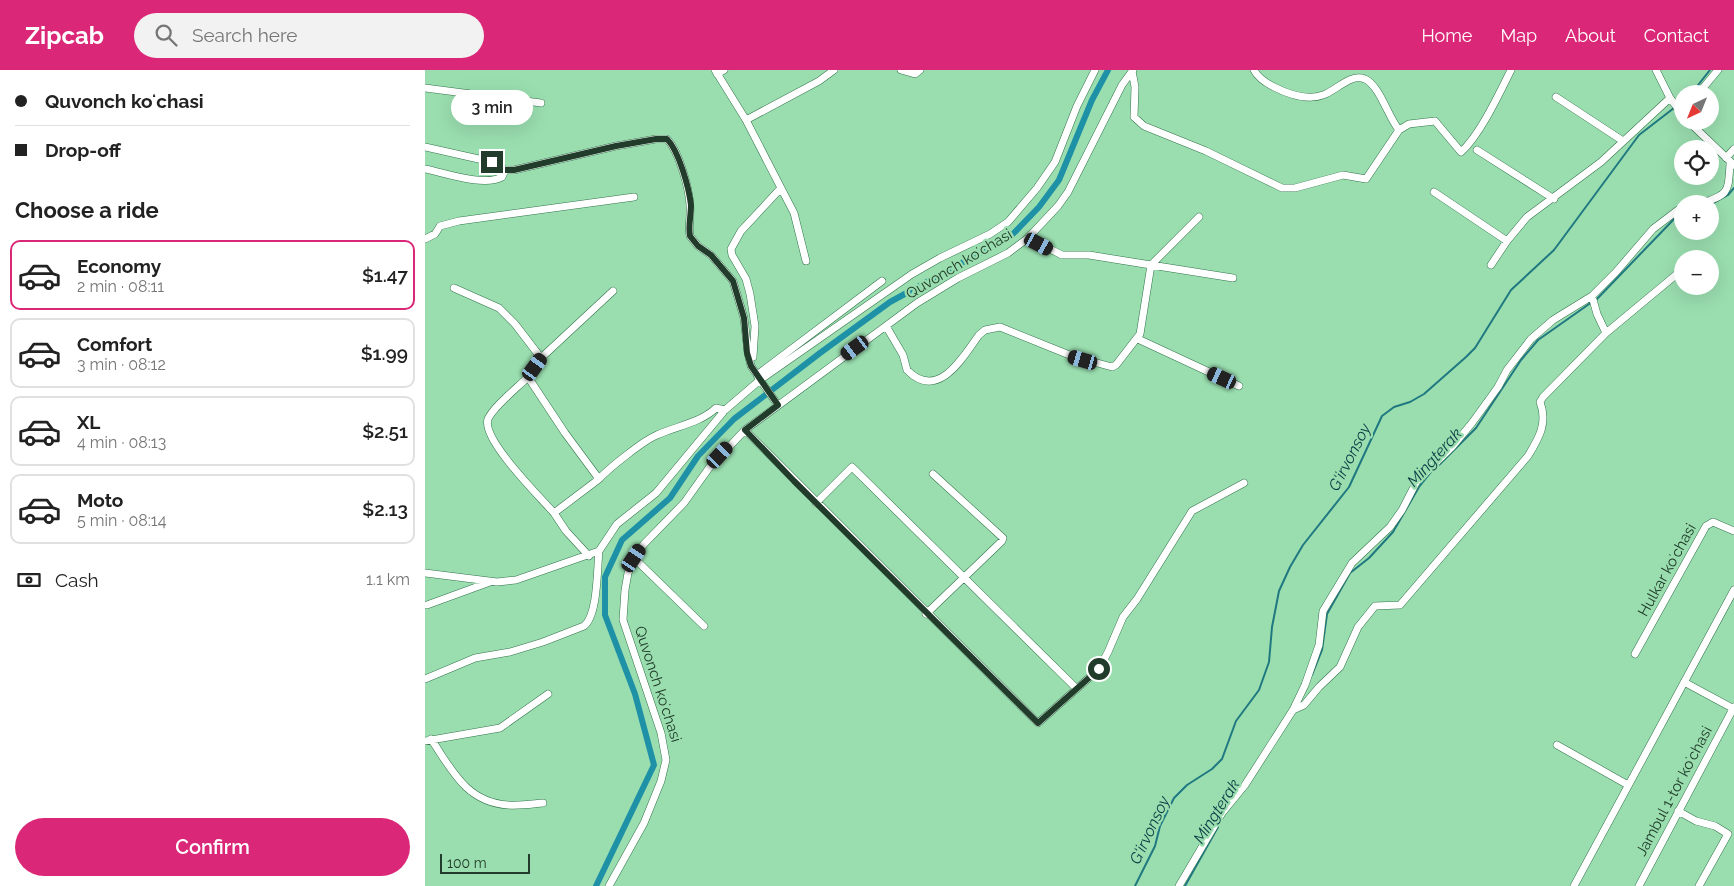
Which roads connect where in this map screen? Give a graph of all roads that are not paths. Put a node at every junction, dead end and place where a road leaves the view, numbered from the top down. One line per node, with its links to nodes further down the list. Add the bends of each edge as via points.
1 (834, 70): 17 (street)
2 (901, 70): 3 (street, via 915,74)
3 (920, 70)
4 (1095, 70): 50 (street, via 1055,162 1008,222 912,274)
5 (1254, 70): 18 (street, via 1273,86 1301,96 1322,96 1351,79 1366,80 1372,84)
6 (1511, 70): 18 (street, via 1468,146 1461,152 1435,121 1409,124)
7 (1656, 70): 14 (street)
8 (1718, 70): 11 (street)
9 (719, 71): 17 (street)
10 (1133, 71): 18 (street, Quvonch koʻchasi, via 1134,117 1137,121 1282,188 1295,188 1343,175 1366,179); 34 (street, Quvonch koʻchasi, via 1122,85 1067,192)
11 (1706, 85)
12 (425, 88): 15 (street)
13 (1556, 97): 20 (street)
14 (1671, 100): 16 (street); 20 (street)
15 (541, 103)
16 (1674, 104)
17 (746, 120): 27 (street)
18 (1399, 130)
19 (1696, 130): 24 (street)
20 (1623, 141): 31 (street)
21 (425, 147): 26 (street, via 492,162)
22 (1734, 149): 24 (street)
23 (1477, 150): 31 (street)
24 (1730, 162): 29 (street, via 1730,185)
25 (425, 169): 26 (street, via 479,180 502,177)
26 (505, 170): 50 (street, via 616,146 667,139 672,144 691,205 690,236 733,281 744,318 747,353)
27 (781, 188): 37 (street, via 794,213); 50 (street, via 741,231 731,249 750,294 755,326 752,354)
28 (1434, 192): 36 (street)
29 (1719, 195)
30 (635, 197): 35 (street, via 459,221 440,226 435,234)
31 (1554, 199): 36 (street, via 1527,217)
32 (1674, 213): 45 (street, via 1653,229)
33 (1199, 217): 38 (street)
34 (1028, 238): 38 (street, via 1062,255 1089,255); 46 (street, Quvonch koʻchasi, via 1008,253 917,303)
35 (425, 239)
36 (1507, 241): 39 (street)
37 (806, 261)
38 (1151, 265): 41 (street); 48 (street)
39 (1491, 265)
40 (1674, 276): 47 (street)
41 (1233, 278)
42 (882, 282): 50 (street)
43 (454, 288): 49 (street, via 499,308)
44 (613, 291): 49 (street)
45 (1593, 298): 47 (street); 78 (street, via 1553,320 1531,338 1472,423 1417,481 1390,527 1351,563 1323,611 1319,645)
46 (886, 326): 48 (street, via 903,354 907,370 925,381 949,374 979,335 991,327 1007,329 1072,356 1112,367); 53 (street, Quvonch koʻchasi)
47 (1606, 333): 78 (street, via 1540,402 1545,415 1541,430 1524,461 1399,605 1375,606 1367,614 1340,667 1304,705)
48 (1138, 339): 52 (street)
49 (541, 358): 51 (street)
50 (757, 376): 53 (street); 54 (street)
51 (528, 377): 57 (street); 60 (street, via 491,414 487,428 503,454)
52 (1239, 386)
53 (778, 405): 55 (street, Quvonch koʻchasi)
54 (725, 410): 57 (street, via 716,408 698,420 644,441); 62 (street, via 656,493 617,524)
55 (745, 430): 59 (street); 64 (street, Quvonch koʻchasi)
56 (933, 474): 66 (street, via 1003,538)
57 (599, 479): 60 (street)
58 (1244, 483): 75 (street, via 1192,511 1123,617 1099,669)
59 (816, 504): 66 (street, via 852,467); 70 (street)
60 (554, 513): 63 (street, via 565,531)
61 (1734, 531): 72 (street, Hulkar koʻchasi, via 1713,522 1706,526)
62 (599, 551): 63 (street); 73 (street, via 593,612 589,622 543,642 475,658)
63 (589, 556): 67 (street, via 516,580)
64 (634, 558): 71 (street); 84 (street, Quvonch koʻchasi, via 628,573 623,620 661,733 666,760 644,823)
65 (425, 574): 67 (street)
66 (964, 578): 70 (street); 75 (street)
67 (492, 581): 69 (street)
68 (1734, 590): 74 (street)
69 (427, 605)
70 (926, 614): 75 (street, via 1038,723)
71 (704, 626)
72 (1635, 654)
73 (425, 679)
74 (1683, 682): 77 (street); 81 (street)
75 (1076, 688)
76 (548, 694): 79 (street, via 500,728)
77 (1734, 708): 83 (street, Jambul 1-tor koʻchasi)
78 (1293, 710): 85 (street, via 1263,759 1203,843)
79 (428, 740): 82 (street, via 465,788 474,794 508,805)
80 (1557, 744): 81 (street)
81 (1628, 785): 86 (street)
82 (543, 803)
83 (1678, 811): 87 (street, Jambul 1-tor koʻchasi); 88 (street, via 1728,834)
84 (609, 886)
85 (1179, 886)
86 (1574, 886)
87 (1639, 886)
88 (1699, 886)

